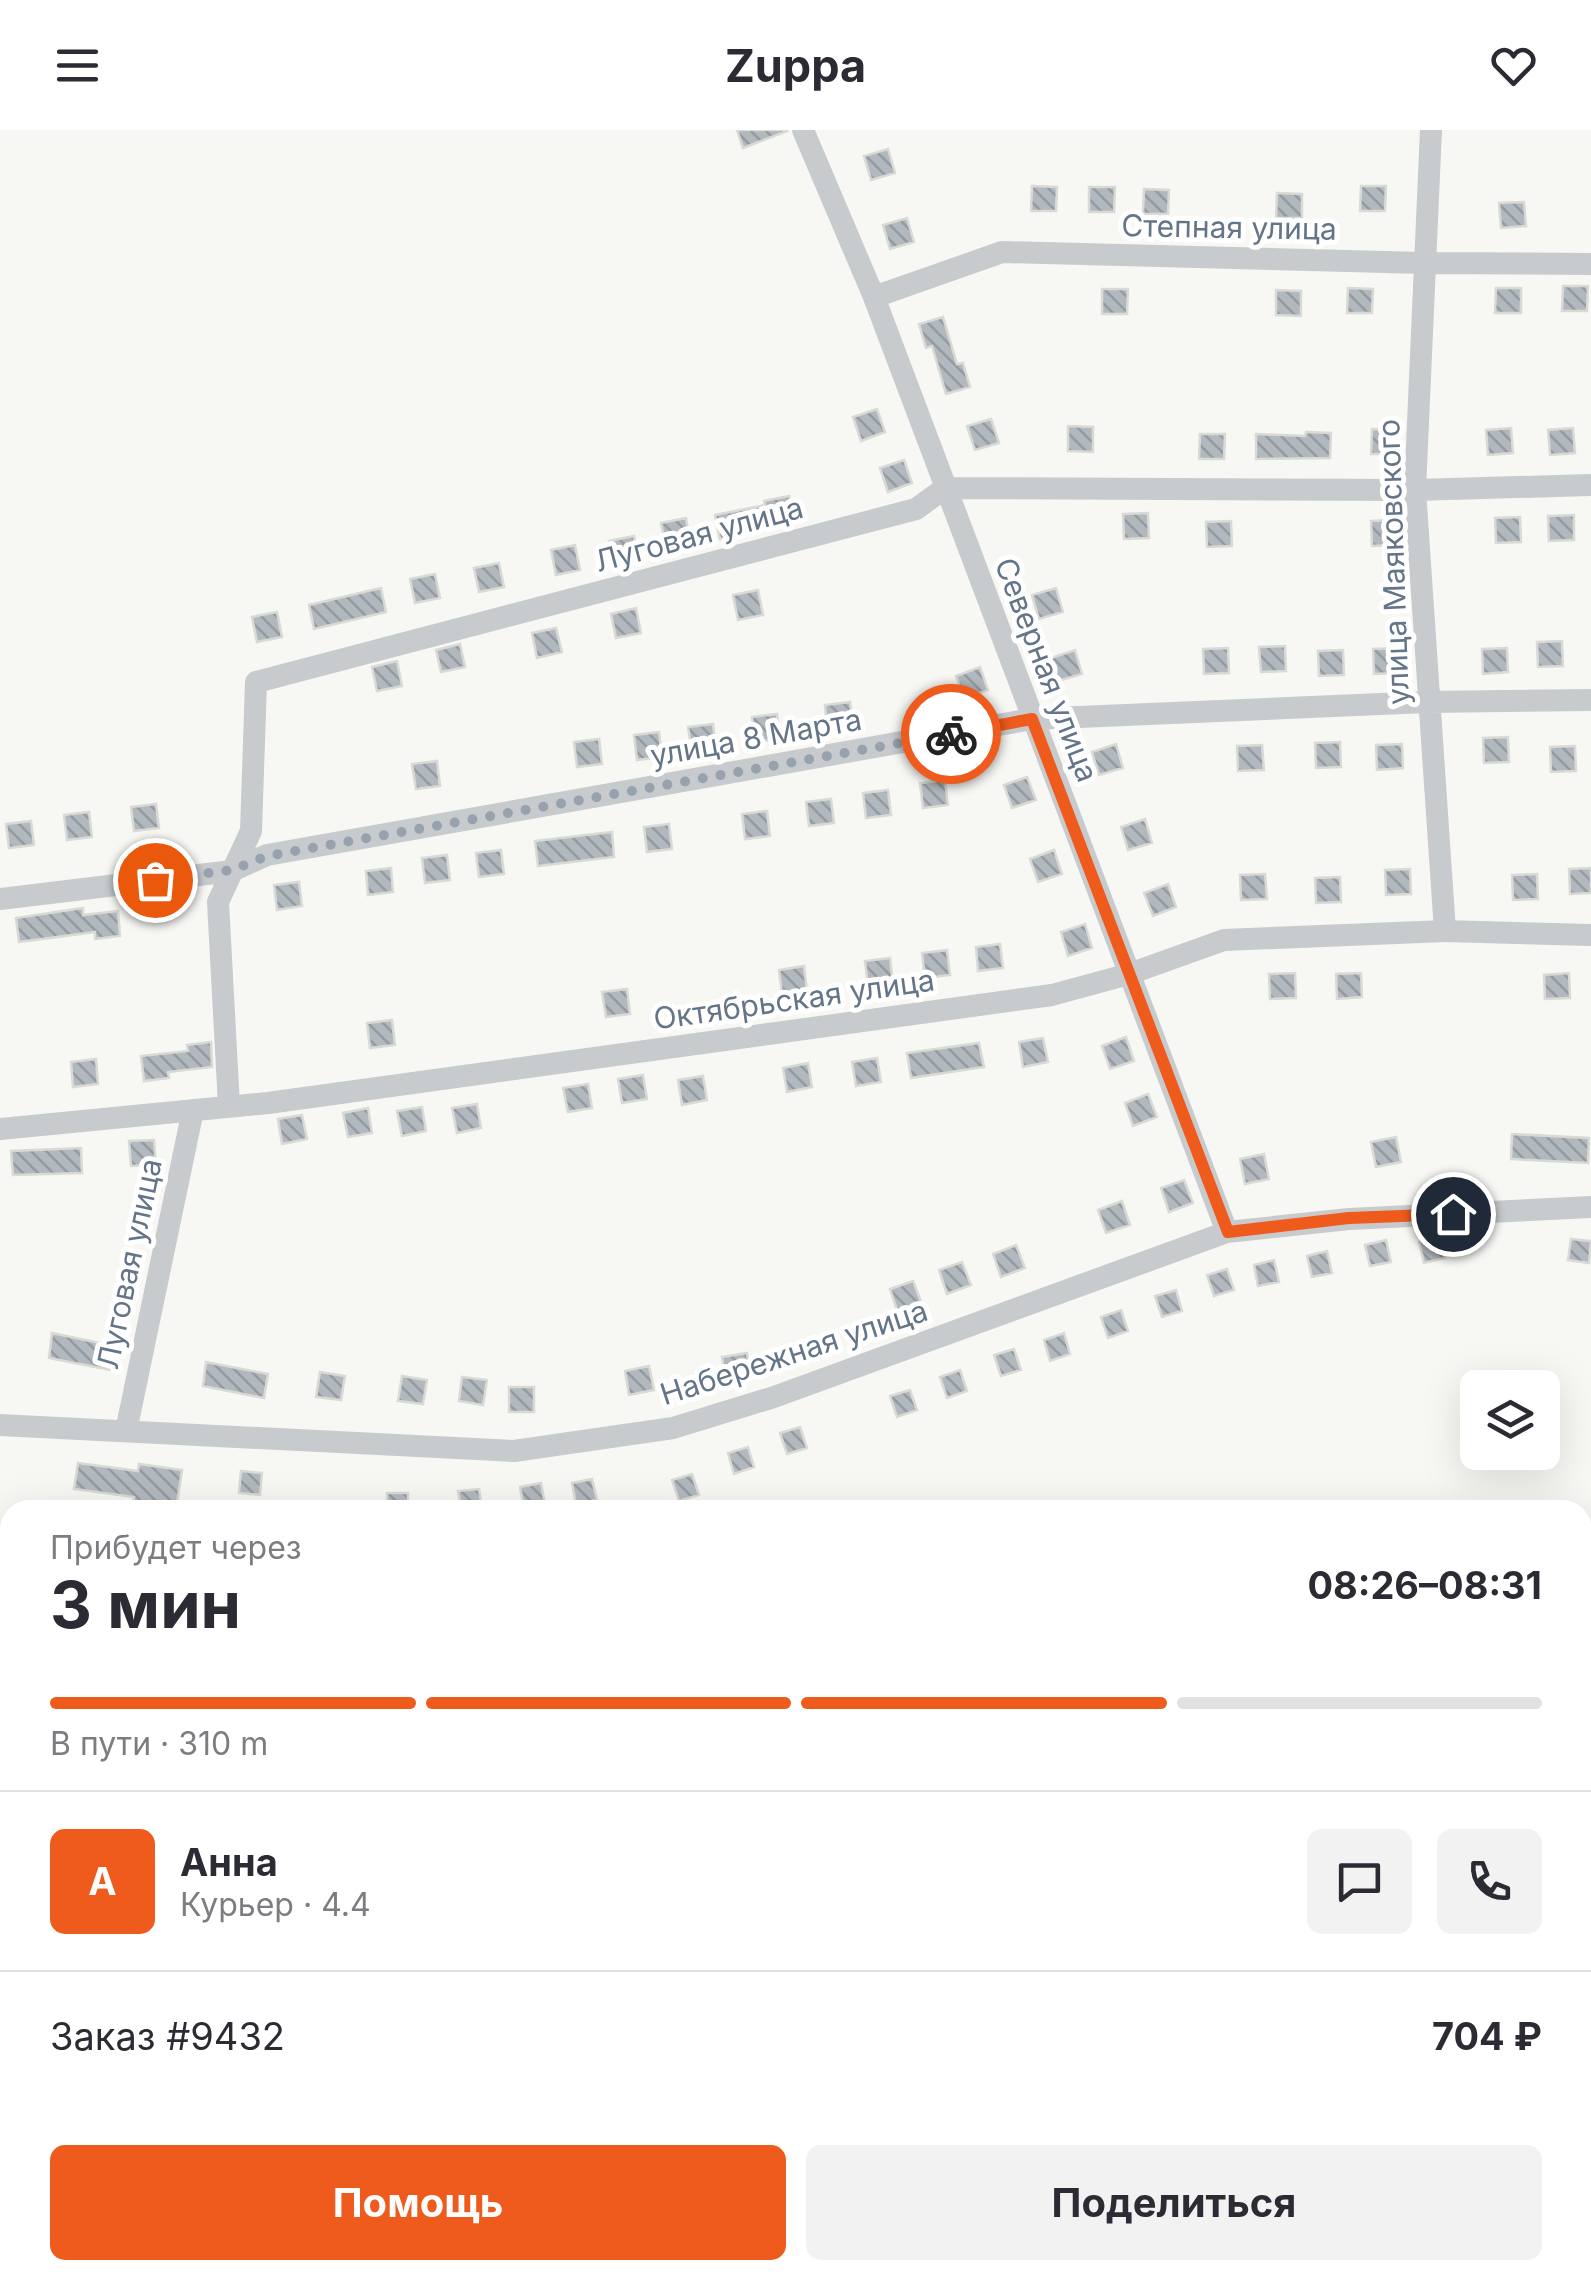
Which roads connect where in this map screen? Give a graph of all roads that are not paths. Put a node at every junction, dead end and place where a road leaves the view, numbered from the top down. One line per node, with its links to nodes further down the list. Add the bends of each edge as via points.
1 (803, 130): 5 (street, Северная улица)
2 (1431, 130): 3 (street, улица Маяковского)
3 (1424, 264): 4 (street, Степная улица); 5 (street, Степная улица, via 1002,252); 8 (street, улица Маяковского)
4 (1591, 264)
5 (874, 297): 7 (street, Северная улица)
6 (1591, 486): 8 (street)
7 (944, 488): 8 (street); 11 (street, Северная улица); 12 (street, Луговая улица, via 916,510 256,682 252,832)
8 (1415, 490): 10 (street, улица Маяковского)
9 (1591, 700): 10 (street, улица 8 Марта)
10 (1427, 702): 11 (street, улица 8 Марта); 14 (street, улица Маяковского)
11 (1032, 719): 12 (street, улица 8 Марта, via 267,856); 16 (street, Северная улица)
12 (232, 870): 13 (street, улица 8 Марта); 17 (street, Луговая улица, via 218,902)
13 (0, 898)
14 (1445, 931): 15 (street, Октябрьская улица); 16 (street, Октябрьская улица, via 1224,940)
15 (1591, 935)
16 (1129, 974): 17 (street, Октябрьская улица, via 1052,996); 21 (street, Северная улица)
17 (229, 1106): 18 (street, Октябрьская улица)
18 (193, 1110): 19 (street, Октябрьская улица); 23 (street, Луговая улица)
19 (0, 1130)
20 (1591, 1208): 21 (street, Набережная улица, via 1349,1218)
21 (1228, 1232): 23 (street, Набережная улица, via 672,1428 514,1452)
22 (0, 1425): 23 (street, Набережная улица)
23 (126, 1430)

